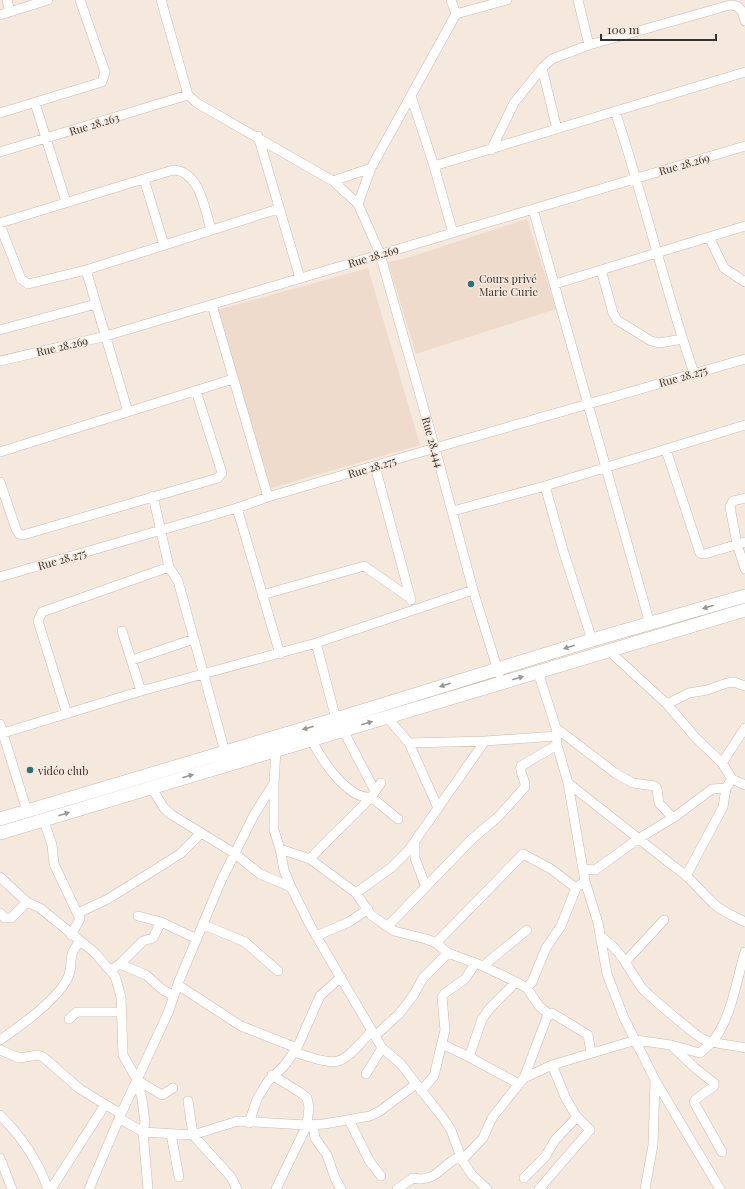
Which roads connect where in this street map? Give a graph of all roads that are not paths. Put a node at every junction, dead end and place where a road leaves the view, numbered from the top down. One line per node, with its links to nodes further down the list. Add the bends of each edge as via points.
1 (7, 0): 8 (street)
2 (48, 0): 8 (street)
3 (80, 0): 17 (street, via 105,77 102,82)
4 (161, 0): 15 (street)
5 (451, 0): 9 (street)
6 (507, 0): 9 (street)
7 (578, 0): 12 (street)
8 (10, 12): 10 (street)
9 (456, 14): 16 (street)
10 (0, 15)
11 (745, 21): 12 (street, via 742,11 736,6 730,6)
12 (588, 46): 13 (street, via 552,59)
13 (542, 68): 20 (street); 24 (street, via 514,103)
14 (745, 72): 18 (street)
15 (188, 95): 21 (street, via 197,103); 22 (street, Rue 28.263)
16 (411, 96): 26 (street); 27 (street)
17 (35, 103): 19 (street); 22 (street)
18 (615, 111): 20 (street); 28 (street)
19 (0, 113)
20 (558, 129): 24 (street)
21 (258, 136): 30 (street); 33 (street)
22 (46, 138): 25 (street, Rue 28.263); 31 (street)
23 (745, 146): 28 (street, Rue 28.269)
24 (491, 150): 26 (street)
25 (0, 152)
26 (434, 166): 38 (street)
27 (371, 168): 30 (street); 32 (street)
28 (637, 177): 34 (street, Rue 28.269); 41 (street)
29 (144, 179): 31 (street); 37 (street, via 173,170 184,174 197,185); 40 (street)
30 (333, 181): 32 (street)
31 (66, 202): 35 (street)
32 (358, 204): 42 (street, Rue 28.444)
33 (278, 209): 37 (street); 45 (street)
34 (533, 209): 38 (street, Rue 28.269); 47 (street)
35 (0, 224): 43 (street, via 24,283)
36 (745, 226): 39 (street)
37 (211, 230): 40 (street)
38 (453, 233): 42 (street, Rue 28.269)
39 (709, 236): 41 (street); 46 (street, via 724,268)
40 (164, 245): 43 (street)
41 (656, 252): 44 (street); 52 (street)
42 (380, 254): 45 (street, Rue 28.269); 61 (street, Rue 28.444)
43 (86, 270): 48 (street)
44 (601, 270): 47 (street); 52 (street, via 617,320 651,341 659,343)
45 (300, 278): 49 (street, Rue 28.269)
46 (745, 282)
47 (555, 284): 58 (street)
48 (96, 304): 50 (street); 51 (street)
49 (212, 305): 51 (street, Rue 28.269); 56 (street)
50 (0, 330)
51 (106, 336): 54 (street, Rue 28.269); 59 (street)
52 (682, 339): 55 (street)
53 (745, 360): 55 (street, Rue 28.275)
54 (0, 361)
55 (694, 373): 58 (street, Rue 28.275)
56 (233, 379): 57 (street); 69 (street)
57 (196, 391): 59 (street); 68 (street, via 222,473 218,478)
58 (589, 404): 61 (street, Rue 28.275); 65 (street)
59 (128, 412): 63 (street)
60 (745, 425): 62 (street)
61 (435, 448): 64 (street, Rue 28.275); 72 (street, Rue 28.444)
62 (666, 450): 65 (street); 74 (street, via 700,552 705,554)
63 (0, 452)
64 (374, 466): 69 (street, Rue 28.275); 81 (street)
65 (604, 467): 67 (street); 84 (street)
66 (0, 482): 68 (street, via 16,528 19,534 23,535)
67 (545, 486): 72 (street); 87 (street)
68 (153, 496): 73 (street)
69 (268, 497): 71 (street, Rue 28.275)
70 (745, 498): 74 (street, via 733,501 730,507)
71 (237, 508): 73 (street, Rue 28.275); 79 (street)
72 (453, 511): 78 (street, Rue 28.444)
73 (159, 530): 75 (street); 77 (street, Rue 28.275)
74 (741, 543): 76 (street)
75 (169, 568): 86 (street, via 178,580); 99 (street, via 42,612 39,616 38,621)
76 (745, 569)
77 (0, 576)
78 (473, 590): 82 (street); 92 (street, Rue 28.444)
79 (262, 595): 81 (street, via 364,566); 90 (street)
80 (745, 596): 84 (main road, one-way to 84)
81 (410, 598): 82 (street)
82 (415, 609): 88 (street)
83 (745, 610): 89 (main road)
84 (650, 624): 87 (main road)
85 (122, 631): 91 (street)
86 (194, 639): 91 (street); 94 (street)
87 (592, 640): 92 (main road, one-way to 92)
88 (316, 643): 90 (street); 102 (street)
89 (609, 651): 93 (main road); 98 (street)
90 (280, 654): 94 (street)
91 (132, 660): 97 (street)
92 (497, 669): 95 (street, Rue 28.444); 102 (main road, one-way to 102)
93 (538, 672): 95 (main road, one-way to 93); 105 (street)
94 (204, 674): 97 (street); 110 (street)
95 (502, 683): 100 (main road)
96 (745, 686): 98 (street, via 734,682 727,683 689,693)
97 (141, 691): 99 (street)
98 (667, 704): 111 (street, via 694,737)
99 (68, 714): 104 (street)
100 (387, 717): 102 (main road, one-way to 100); 108 (street)
101 (0, 724): 104 (street)
102 (340, 724): 106 (main road); 110 (main road, one-way to 110); 119 (street)
103 (745, 728): 111 (street)
104 (2, 734): 121 (street)
105 (556, 736): 107 (street); 115 (street); 122 (street, via 633,783 655,786 659,803); 137 (street, via 521,766 520,772 526,783 525,787 499,816)
106 (311, 739): 109 (main road); 119 (street, via 323,762 347,787 365,798)
107 (486, 741): 108 (street); 120 (street)
108 (409, 743): 120 (street)
109 (276, 750): 113 (street); 117 (main road, one-way to 109)
110 (225, 752): 121 (main road)
111 (722, 763): 112 (street)
112 (732, 779): 116 (street); 118 (street)
113 (274, 783): 130 (street, via 274,830); 131 (street)
114 (381, 783): 119 (street)
115 (568, 783): 128 (street); 133 (street)
116 (745, 785)
117 (151, 787): 125 (main road, one-way to 117); 127 (street, via 164,808)
118 (726, 788): 122 (street, via 712,789); 134 (street, via 724,807)
119 (373, 794): 124 (street); 132 (street)
120 (438, 808): 129 (street)
121 (27, 811): 123 (main road)
122 (673, 818): 128 (street)
123 (0, 819)
124 (398, 819)
125 (44, 821): 126 (main road); 144 (street, via 52,845 54,864)
126 (0, 833)
127 (201, 833): 131 (street); 144 (street, via 180,854 108,898)
128 (638, 838): 133 (street, via 596,870); 134 (street)
129 (415, 843): 137 (street, via 415,858); 140 (street, via 392,867)
130 (280, 849): 132 (street); 138 (street)
131 (234, 853): 138 (street, via 260,874); 149 (street)
132 (310, 859): 140 (street)
133 (583, 869): 136 (street)
134 (687, 874): 148 (street, via 713,903 724,912)
135 (0, 877): 141 (street)
136 (585, 881): 139 (street); 154 (street)
137 (425, 885): 150 (street)
138 (291, 887): 153 (street)
139 (576, 888): 157 (street, via 551,869 523,854); 168 (street, via 560,926 546,948)
140 (356, 893): 142 (street)
141 (27, 902): 143 (street, via 11,918 5,918); 152 (street, via 40,908)
142 (368, 909): 150 (street, via 371,915); 153 (street, via 348,922)
143 (0, 913)
144 (78, 913): 152 (street, via 80,921)
145 (138, 916): 147 (street)
146 (664, 920): 160 (street)
147 (161, 922): 155 (street); 161 (street, via 153,938 143,941)
148 (745, 922)
149 (204, 925): 155 (street); 164 (street, via 245,942)
150 (388, 926): 157 (street, via 399,933 426,938)
151 (527, 930): 162 (street)
152 (71, 934): 156 (street)
153 (316, 936): 165 (street)
154 (600, 936): 160 (street, via 613,945); 175 (street, via 607,974)
155 (197, 939): 167 (street)
156 (80, 942): 163 (street, via 94,952); 174 (street, via 70,958 68,975 60,988 46,1005)
157 (436, 944): 159 (street)
158 (745, 952): 176 (street, via 730,1006)
159 (448, 953): 162 (street); 173 (street, via 423,978 413,996 398,1014)
160 (626, 961): 176 (street, via 652,998 702,1039)
161 (120, 964): 163 (street); 169 (street, via 146,975)
162 (479, 965): 166 (street); 177 (street, via 442,997 445,1030)
163 (110, 970): 170 (street, via 118,985)
164 (278, 971)
165 (341, 977): 173 (street); 182 (street, via 320,996)
166 (516, 982): 168 (street); 184 (street, via 482,1019)
167 (178, 985): 169 (street); 182 (street, via 241,1026)
168 (527, 988): 171 (street, via 539,1006)
169 (174, 996): 188 (street)
170 (120, 1012): 172 (street, via 77,1012); 188 (street, via 123,1055)
171 (549, 1014): 183 (street, via 552,1013 588,1035); 190 (street)
172 (69, 1018)
173 (374, 1034): 179 (street); 182 (street, via 338,1062 328,1063)
174 (0, 1040)
175 (636, 1040): 178 (street); 183 (street); 189 (street)
176 (713, 1041): 178 (street, via 700,1053); 180 (street)
177 (442, 1044): 184 (street); 192 (street, via 434,1076)
178 (671, 1045): 204 (street, via 714,1083 714,1086 694,1102)
179 (382, 1048): 186 (street); 192 (street, via 400,1063)
180 (745, 1048)
181 (0, 1050): 194 (street, via 19,1058 43,1056 80,1090)
182 (296, 1050): 187 (street, via 284,1066)
183 (591, 1053): 185 (street)
184 (469, 1057): 190 (street)
185 (552, 1065): 190 (street); 197 (street, via 566,1099)
186 (366, 1074)
187 (272, 1076): 199 (street, via 257,1099); 200 (street, via 307,1098)
188 (138, 1080): 191 (street, via 162,1095); 196 (street); 201 (street, via 142,1098)
189 (655, 1080): 220 (street, via 653,1145); 221 (street)
190 (522, 1081): 206 (street, via 492,1118 483,1138)
191 (173, 1088)
192 (418, 1088): 198 (street, via 370,1116); 206 (street, via 451,1130)
193 (188, 1101): 203 (street)
194 (105, 1104): 196 (street); 211 (street)
195 (0, 1115): 211 (street, via 18,1134)
196 (120, 1116): 201 (street); 212 (street)
197 (577, 1117): 209 (street, via 555,1140 545,1157); 219 (street, via 590,1130)
198 (349, 1120): 200 (street); 207 (street, via 370,1162)
199 (249, 1123): 200 (street); 203 (street, via 231,1122)
200 (310, 1125): 215 (street); 216 (street, via 315,1138 328,1155)
201 (143, 1132): 202 (street); 213 (street)
202 (171, 1134): 203 (street); 208 (street)
203 (193, 1135): 214 (street, via 231,1177)
204 (722, 1152)
205 (0, 1158): 210 (street)
206 (462, 1160): 217 (street, via 457,1158 431,1177 422,1180 413,1178); 218 (street)
207 (381, 1176)
208 (180, 1177)
209 (524, 1178)
210 (12, 1189)
211 (49, 1189)
212 (89, 1189)
213 (148, 1189)
214 (237, 1189)
215 (276, 1189)
216 (341, 1189)
217 (397, 1189)
218 (486, 1189)
219 (539, 1189)
220 (645, 1189)
221 (720, 1189)

